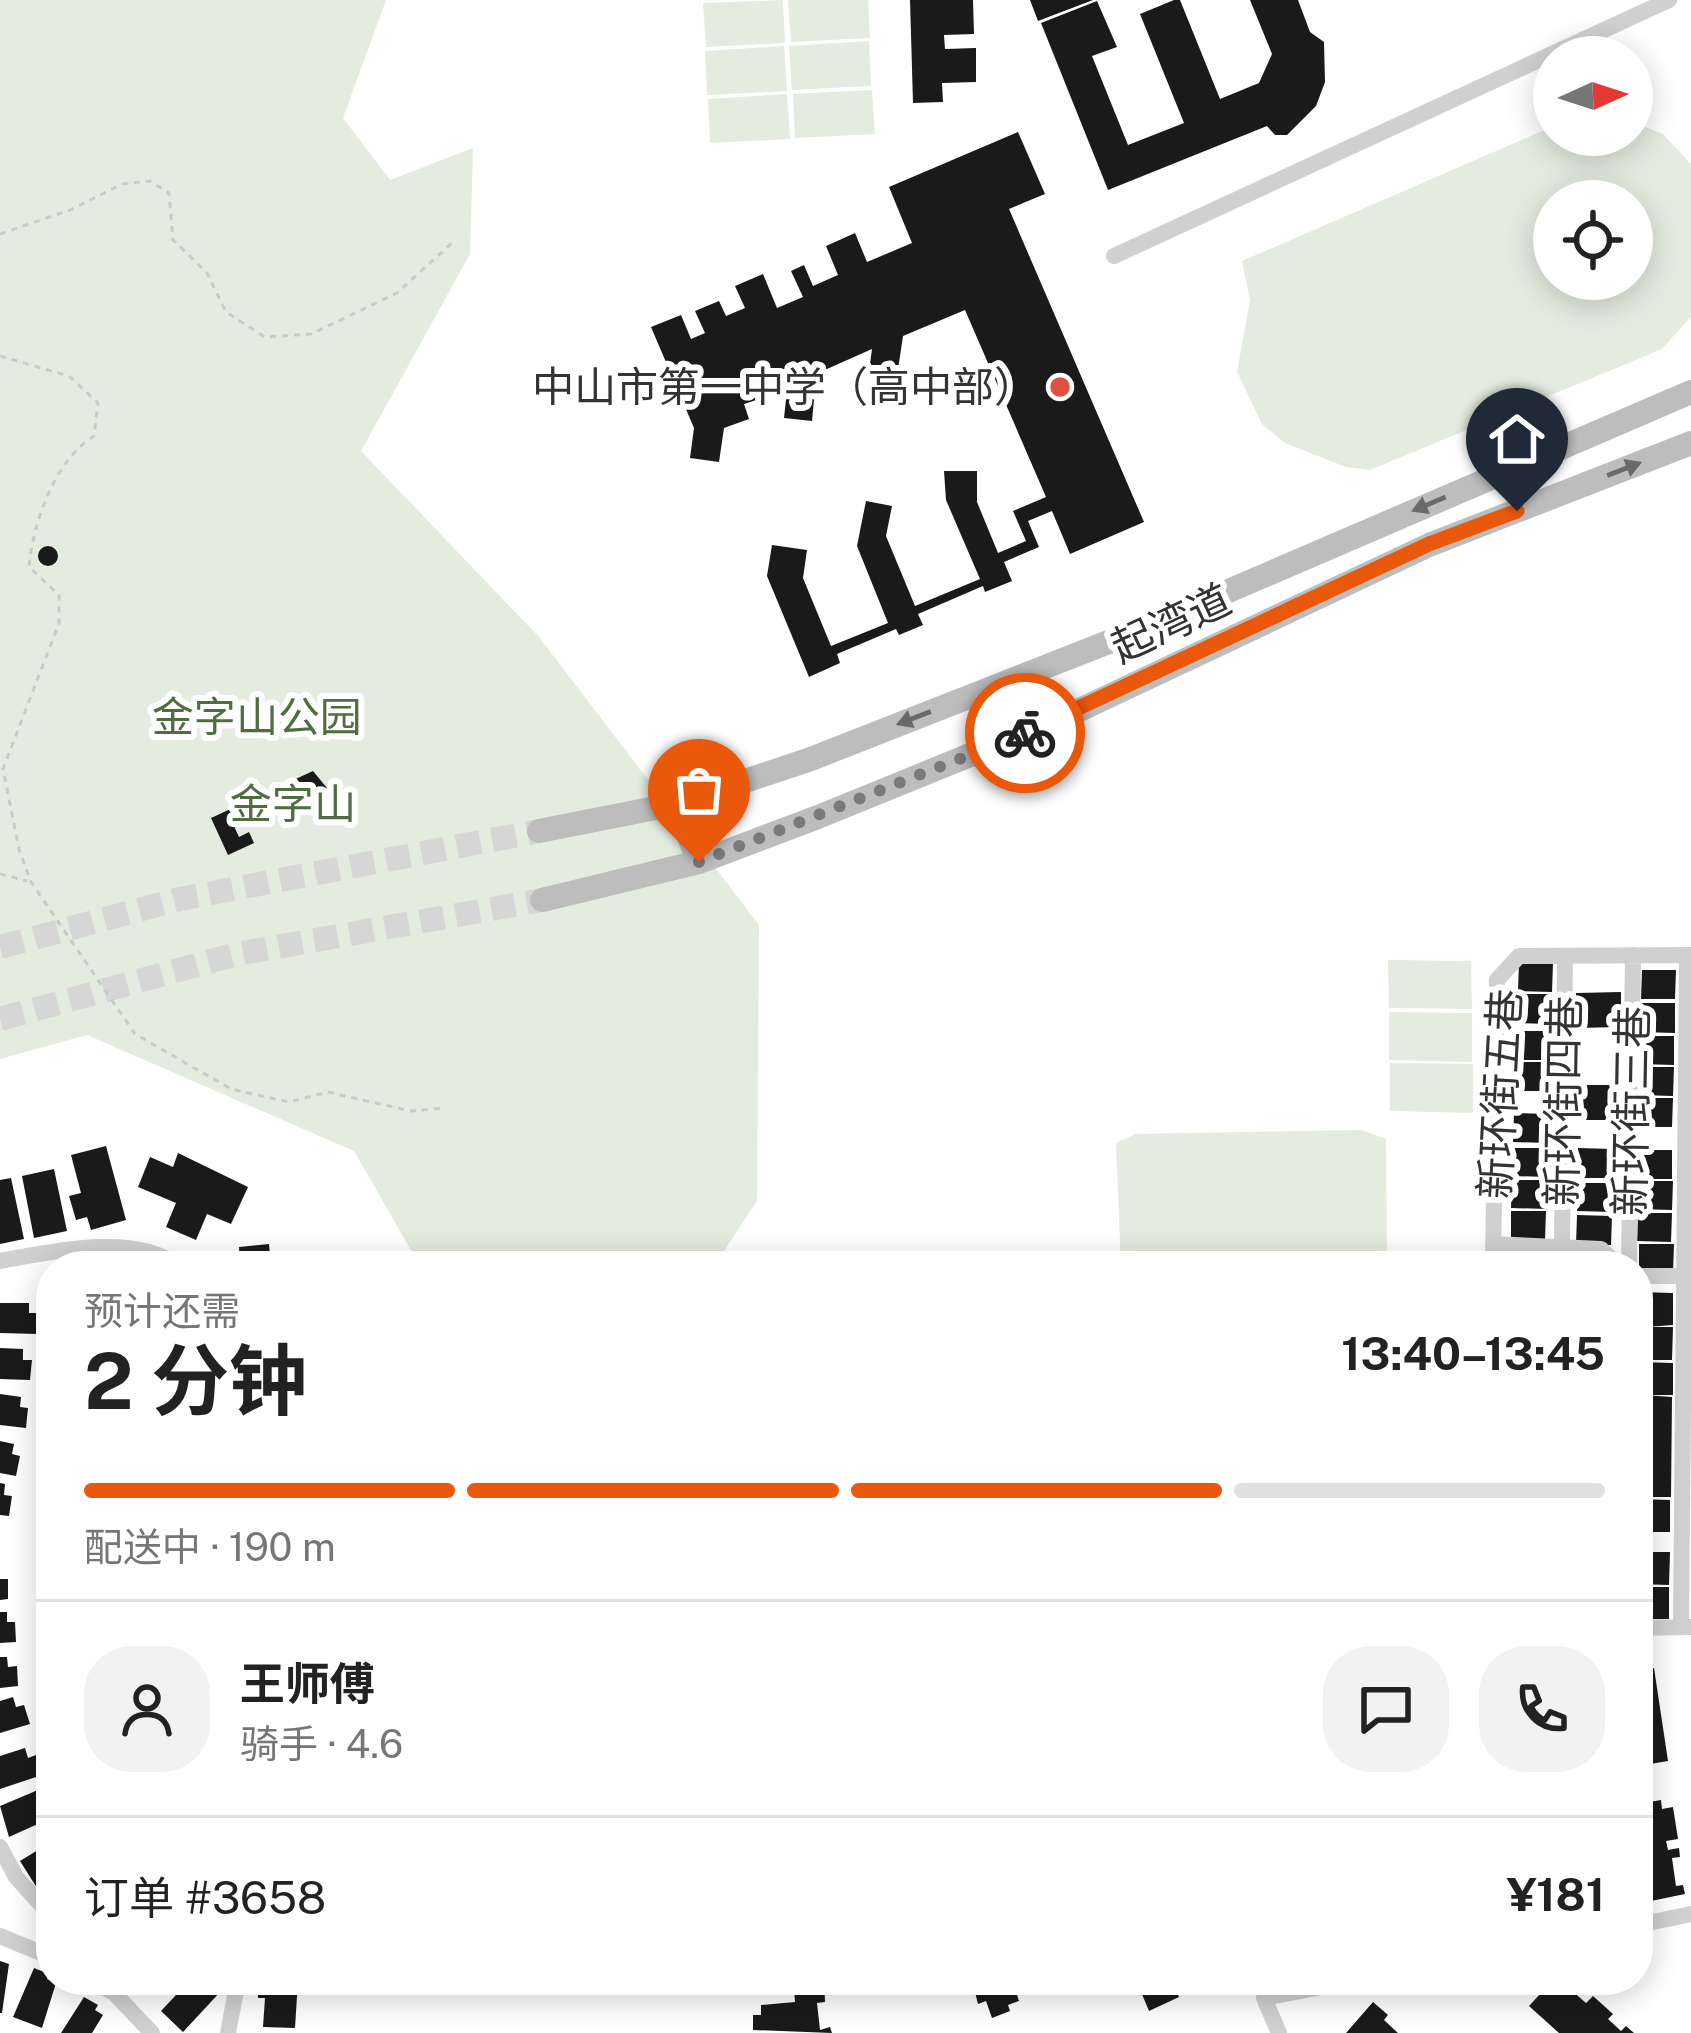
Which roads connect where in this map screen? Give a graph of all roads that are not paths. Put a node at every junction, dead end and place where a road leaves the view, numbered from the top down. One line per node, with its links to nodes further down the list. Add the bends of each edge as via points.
1 (1669, 0): 2 (street)
2 (1114, 256)
3 (1691, 392): 5 (main road, 起湾道, one-way to 5, via 1124,636)
4 (1691, 442): 7 (main road, 起湾道, one-way to 4, via 1071,714 1429,544)
5 (676, 804): 6 (main road, 起湾道); 7 (main road)
6 (539, 831)
7 (699, 862): 8 (main road, 起湾道)
8 (542, 899)
9 (1633, 955): 10 (street, 新环街五巷); 11 (street, 新环街五巷); 18 (street, 新环街三巷)
10 (1689, 955): 22 (street)
11 (1565, 956): 12 (street, 新环街五巷, via 1519,956 1497,980); 13 (street, 新环街四巷)
12 (1493, 1244): 13 (street); 16 (street, 新环街五巷)
13 (1562, 1247): 17 (street)
14 (57, 1251): 15 (street)
15 (135, 1251)
16 (1493, 1251)
17 (1603, 1251)
18 (1628, 1251)
19 (36, 1255): 20 (street)
20 (0, 1261)
21 (1653, 1276): 22 (street)
22 (1688, 1276): 23 (street)
23 (1686, 1627): 24 (street)
24 (1653, 1628)
25 (0, 1847): 26 (street)
26 (36, 1899)
27 (1691, 1914): 28 (street)
28 (1653, 1921)
29 (0, 1936): 30 (street)
30 (36, 1951)
31 (112, 1995): 34 (street)
32 (235, 1995): 35 (street)
33 (1280, 1995): 36 (street, via 1264,1998)
34 (152, 2033)
35 (228, 2033)
36 (1279, 2033)

